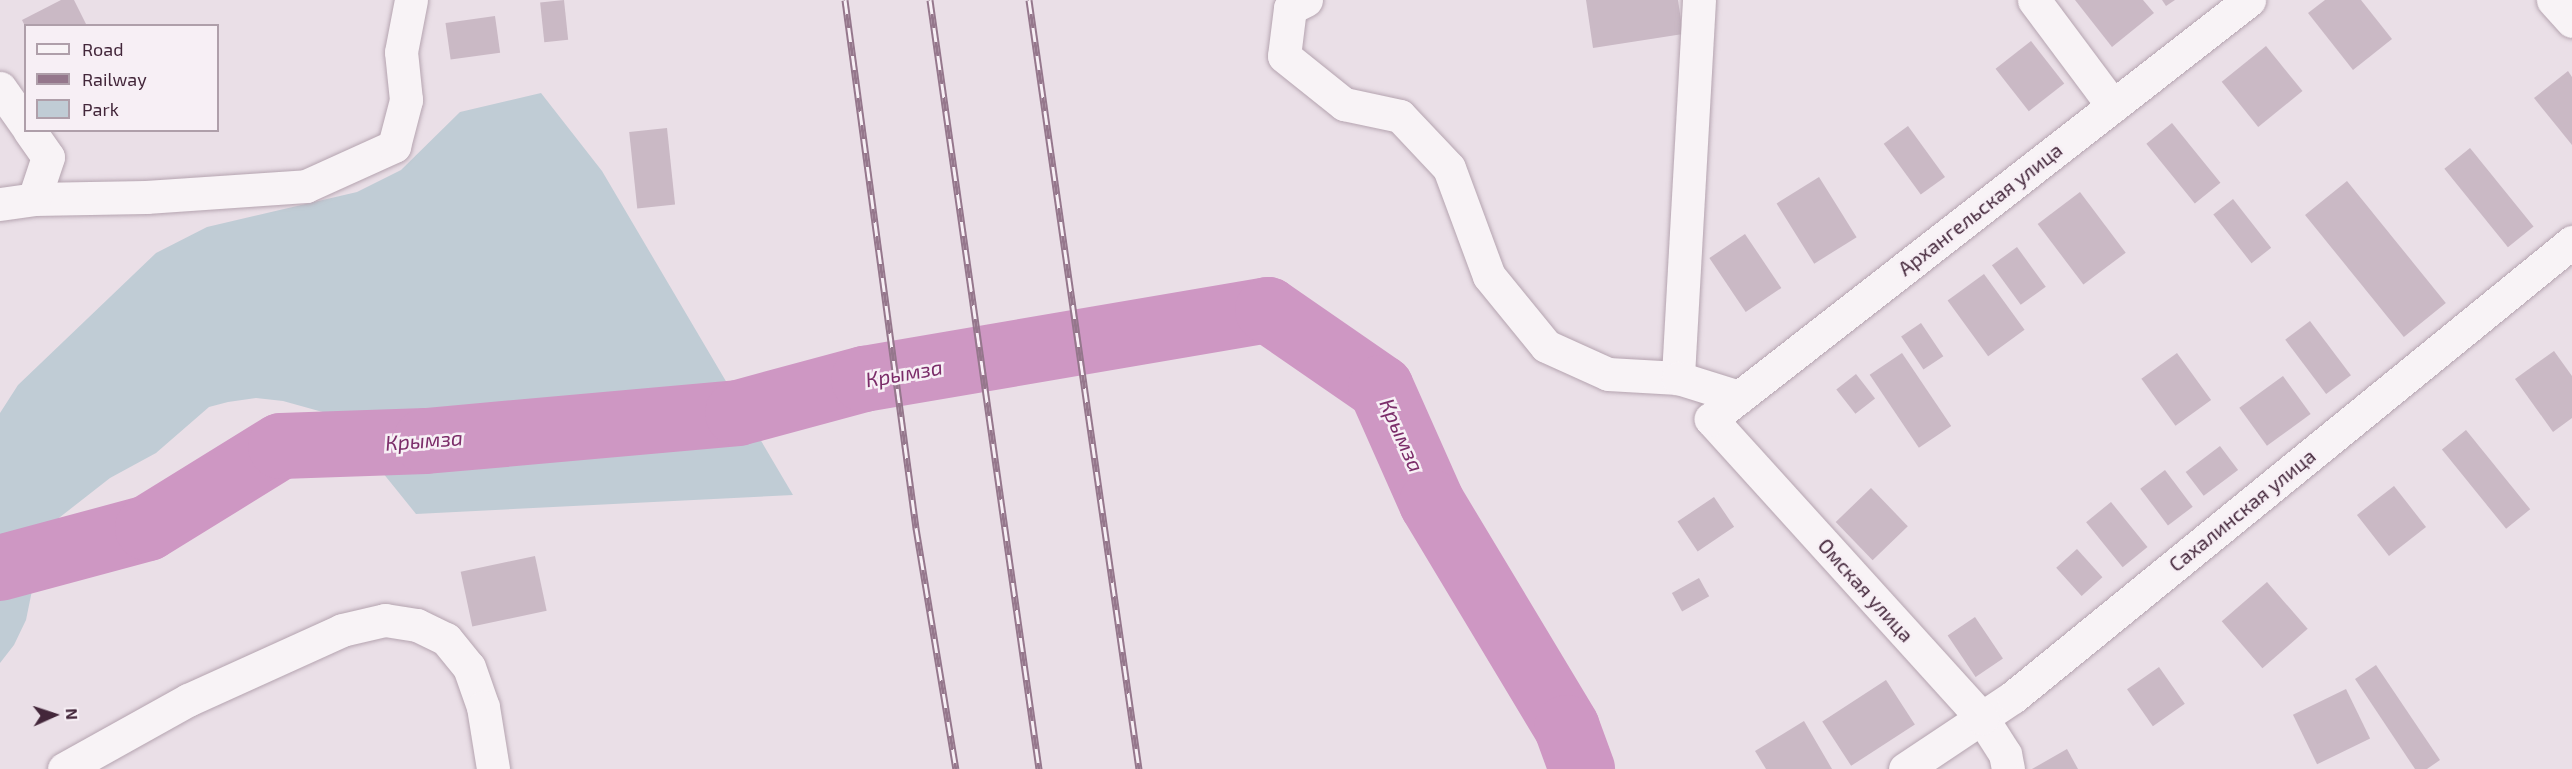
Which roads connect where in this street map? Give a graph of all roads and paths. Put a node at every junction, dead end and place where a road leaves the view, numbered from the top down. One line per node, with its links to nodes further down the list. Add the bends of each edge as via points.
1 (411, 0): 12 (street, via 401,52 406,100 394,146 306,186 146,197)
2 (1306, 0): 15 (street, via 1290,8 1284,56 1344,104 1400,116 1449,168 1489,276 1545,346 1608,374)
3 (1699, 0): 15 (street)
4 (2034, 0): 9 (street)
5 (2249, 0): 9 (street, Архангельская улица)
6 (2553, 0): 7 (street)
7 (2572, 21)
8 (0, 88): 10 (street)
9 (2113, 106): 16 (street, Архангельская улица)
10 (24, 122)
11 (30, 132): 12 (street, via 48,157)
12 (34, 199): 13 (street)
13 (0, 204)
14 (2572, 242): 18 (street, Сахалинская улица, via 2022,690)
15 (1678, 378): 16 (street)
16 (1739, 396): 17 (street, Архангельская улица)
17 (1711, 418): 18 (street, Омская улица)
18 (1982, 718): 21 (street, Сахалинская улица); 22 (street, Омская улица, via 2005,754)
19 (64, 769): 20 (street, via 189,700 342,630 385,620 417,625 446,639 470,667 483,707)
20 (493, 769)
21 (1905, 769)
22 (2008, 769)

